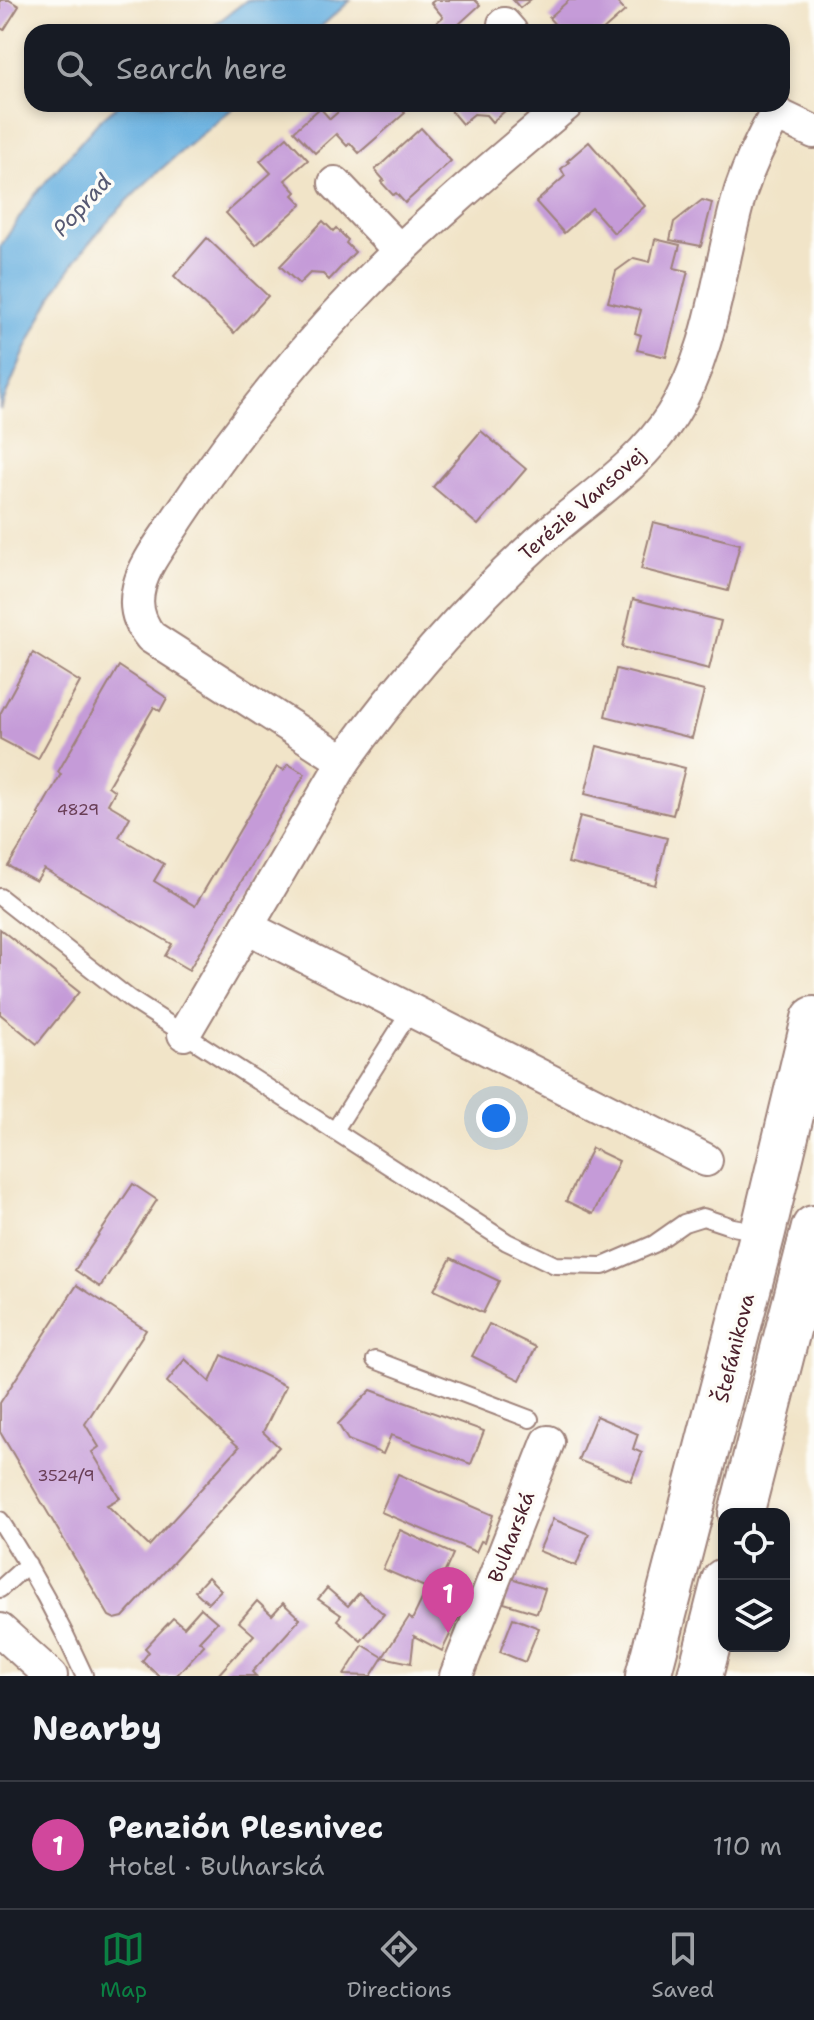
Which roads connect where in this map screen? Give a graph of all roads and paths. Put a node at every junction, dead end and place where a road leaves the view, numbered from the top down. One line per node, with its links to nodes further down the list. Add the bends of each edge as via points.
1 (558, 112): 6 (street)
2 (773, 112): 7 (street, Terézie Vansovej, via 741,191 694,373 670,419 632,463 483,593 431,648)
3 (779, 112): 4 (street, Terézie Vansovej)
4 (814, 132)
5 (335, 183): 6 (street)
6 (400, 251): 7 (street, via 363,286 247,423 154,556 139,587 141,625 151,637)
7 (344, 761): 9 (street, Terézie Vansovej)
8 (0, 897): 12 (lane, via 130,999)
9 (247, 927): 10 (street); 12 (street, Terézie Vansovej)
10 (411, 1010): 13 (lane); 14 (street)
11 (814, 1019): 16 (main road, Štefánikova)
12 (184, 1034): 13 (lane)
13 (335, 1130): 16 (lane, via 507,1242 555,1265 603,1266 703,1217)
14 (706, 1160)
15 (814, 1228): 19 (main road)
16 (763, 1232): 28 (main road, Štefánikova)
17 (375, 1360): 18 (lane)
18 (539, 1431): 27 (street, Bulharská)
19 (743, 1508)
20 (0, 1520): 21 (lane)
21 (28, 1564): 22 (lane); 26 (lane)
22 (0, 1589)
23 (718, 1605): 29 (main road)
24 (0, 1630): 25 (street)
25 (36, 1672)
26 (84, 1675)
27 (456, 1676)
28 (648, 1676)
29 (700, 1676)

